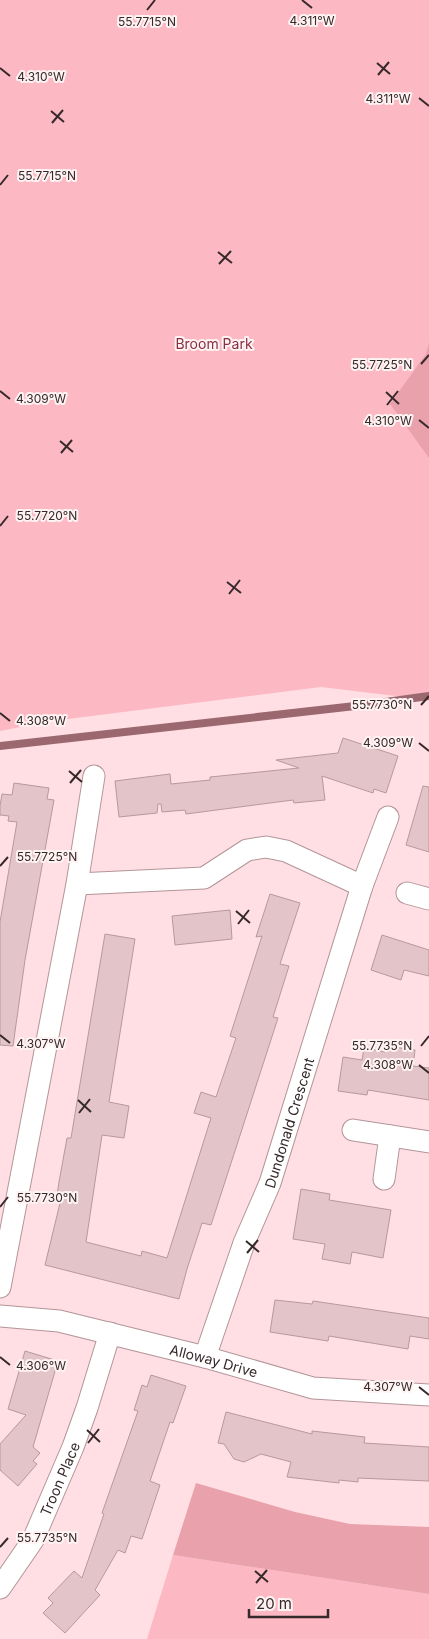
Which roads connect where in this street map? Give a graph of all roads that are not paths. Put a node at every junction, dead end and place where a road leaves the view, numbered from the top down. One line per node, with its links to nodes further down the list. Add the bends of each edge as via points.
1 (94, 776): 3 (street)
2 (388, 817): 4 (street, Dundonald Crescent)
3 (77, 884): 4 (street, via 204,878 247,850 266,847 286,851); 11 (street)
4 (362, 886): 14 (street, Dundonald Crescent, via 270,1183 244,1243)
5 (407, 893): 6 (street)
6 (429, 899)
7 (353, 1130): 8 (street)
8 (390, 1136): 9 (street); 10 (street)
9 (429, 1142)
10 (384, 1179)
11 (0, 1287)
12 (0, 1316): 13 (street, Alloway Drive, via 59,1321)
13 (110, 1333): 14 (street, Alloway Drive); 16 (street, Troon Place, via 70,1455 33,1540)
14 (205, 1357): 15 (street, Alloway Drive, via 313,1388)
15 (429, 1395)
16 (0, 1588)

